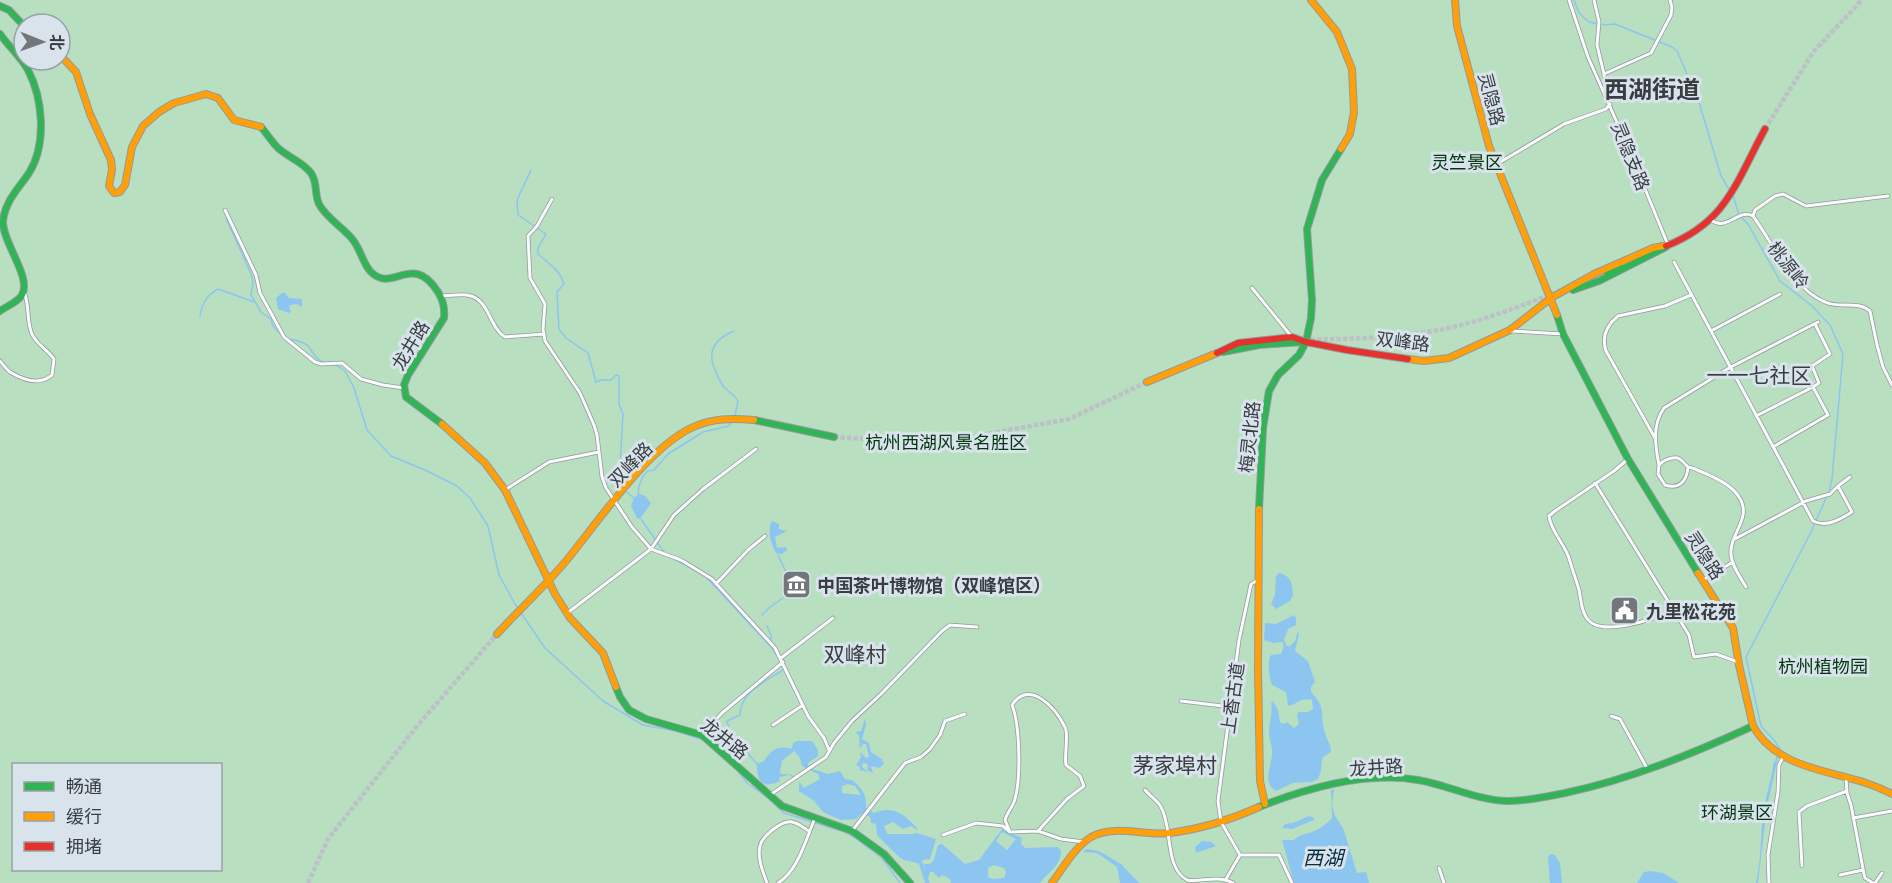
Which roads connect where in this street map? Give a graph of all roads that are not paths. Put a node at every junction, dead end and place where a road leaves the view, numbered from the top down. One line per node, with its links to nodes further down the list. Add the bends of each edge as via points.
1 (2, 0): 7 (street)
2 (1311, 0): 36 (street, 梅灵北路, via 1337,32 1346,51 1352,69 1354,112 1350,134 1322,180 1307,229 1312,300)
3 (1569, 0): 11 (street, 灵隐支路)
4 (1594, 0): 10 (street, via 1599,22 1597,45)
5 (1670, 0): 10 (street, via 1671,15 1651,53)
6 (1453, 1): 14 (street, 灵隐路, via 1489,146)
7 (2, 7)
8 (0, 34): 24 (street, via 32,77 40,121 35,162 8,201 3,224 4,237 23,278)
9 (72, 68): 27 (street, via 111,160 109,184 114,193 125,185 132,147 143,126 180,100 214,95 234,120 261,127 278,148 310,171 316,181 320,206 354,241 373,274 386,279 420,273)
10 (1604, 74): 11 (street)
11 (1604, 93): 12 (street, 灵隐支路)
12 (1610, 105): 14 (street, via 1564,124); 20 (street, 灵隐支路)
13 (1765, 129): 19 (street)
14 (1497, 164): 28 (street, 灵隐路)
15 (1888, 196): 18 (street, via 1806,206 1784,194 1755,210)
16 (552, 199): 32 (street, via 528,238 529,272 544,300)
17 (225, 210): 43 (street, via 256,275 260,293 287,341 315,362 342,363 360,379)
18 (1753, 216): 19 (street, via 1748,213 1724,224); 41 (street, 桃源岭, via 1808,291 1824,302 1837,306 1855,304 1870,311 1883,367)
19 (1711, 220): 20 (street, via 1689,237)
20 (1668, 245): 22 (street); 28 (street, 双峰路, via 1594,274)
21 (1674, 262): 26 (street)
22 (1607, 272)
23 (1252, 288): 34 (street)
24 (24, 292): 29 (street); 38 (street, via 33,337 54,359 52,375 32,382 10,373)
25 (1780, 294): 31 (street)
26 (1691, 295): 31 (street); 46 (street, via 1665,306 1618,316 1604,334 1606,351)
27 (441, 296): 32 (street, via 475,297 505,337); 43 (street, 龙井路, via 444,318 413,366)
28 (1551, 298): 30 (street, 双峰路); 33 (street, 灵隐路)
29 (0, 311)
30 (1510, 330): 33 (street); 36 (street, 双峰路, via 1461,354 1435,361)
31 (1710, 332): 39 (street)
32 (544, 334): 49 (street, via 580,393 594,425)
33 (1563, 334): 50 (street, 灵隐路)
34 (1292, 337): 36 (street); 37 (street, via 1238,343)
35 (1275, 340): 37 (street)
36 (1306, 342): 37 (street); 63 (street, 梅灵北路, via 1269,391 1259,492)
37 (1217, 353): 40 (street)
38 (0, 361)
39 (1729, 368): 42 (street, via 1816,323 1830,354 1812,366 1819,383); 44 (street); 46 (street, via 1664,408 1657,417)
40 (1147, 382)
41 (1892, 385)
42 (1813, 387): 44 (street); 47 (street, via 1827,417)
43 (404, 388): 56 (street, 龙井路, via 406,398 465,445)
44 (1755, 417): 47 (street)
45 (834, 437): 57 (street, 双峰路, via 768,422 734,418 708,421 690,428 663,450)
46 (1655, 438): 51 (street)
47 (1772, 447): 58 (street)
48 (756, 449): 61 (street, via 674,515)
49 (599, 452): 56 (street, via 549,462); 57 (street, via 602,477)
50 (1628, 459): 54 (street); 65 (street, 灵隐路)
51 (1659, 465): 52 (street, via 1676,457); 52 (street, via 1658,474 1669,487 1684,483)
52 (1688, 467): 60 (street, via 1726,486 1740,499 1743,519)
53 (1850, 477): 55 (street)
54 (1594, 483): 68 (street); 68 (street, via 1549,516 1551,528 1567,554 1587,619 1601,627 1648,621)
55 (1838, 486): 58 (street, via 1830,494); 58 (street, via 1852,512 1827,524 1813,521)
56 (505, 490): 64 (street, 龙井路)
57 (615, 501): 61 (street); 64 (street, 双峰路)
58 (1802, 503): 60 (street)
59 (765, 536): 66 (street)
60 (1733, 540): 62 (street)
61 (651, 549): 66 (street, via 700,570); 69 (street)
62 (1733, 562): 65 (street); 67 (street)
63 (1259, 579): 77 (street, 上香古道, via 1251,584); 91 (street, 梅灵北路, via 1257,670 1260,781)
64 (549, 580): 69 (street, 龙井路); 72 (street, 双峰路)
65 (1703, 580): 74 (street, 灵隐路, via 1733,628)
66 (716, 584): 73 (street, via 771,643)
67 (1746, 587)
68 (1673, 610): 74 (street, via 1689,635 1694,657 1716,654)
69 (566, 614): 82 (street, 龙井路, via 603,653 626,707 649,720)
70 (833, 618): 73 (street)
71 (977, 627): 83 (street, via 950,625 942,631 852,721)
72 (497, 634)
73 (781, 662): 76 (street); 82 (street)
74 (1738, 662): 81 (street, 灵隐路)
75 (1181, 701): 77 (street)
76 (803, 705): 80 (street); 83 (street)
77 (1230, 707): 95 (street, 上香古道, via 1218,801)
78 (965, 714): 97 (street, via 945,721 930,749 905,763)
79 (1611, 716): 85 (street, via 1620,719)
80 (773, 725)
81 (1753, 726): 84 (street, via 1756,733); 85 (street, 龙井路)
82 (702, 735): 90 (street, 龙井路)
83 (829, 750): 90 (street, via 813,767)
84 (1784, 755): 86 (street, via 1805,767); 117 (street, via 1779,765 1768,855)
85 (1648, 770): 91 (street, 龙井路, via 1584,790 1520,800 1494,801 1432,783 1387,778 1333,786)
86 (1846, 778): 88 (street); 89 (street)
87 (1145, 790): 100 (street, via 1160,806)
88 (1847, 791): 93 (street); 104 (street, via 1799,812)
89 (1892, 794)
90 (768, 795): 94 (street, 龙井路)
91 (1265, 804): 95 (street, 龙井路)
92 (1892, 811): 93 (street)
93 (1853, 818): 106 (street)
94 (814, 821): 96 (street); 97 (street, 龙井路)
95 (1221, 822): 100 (street, 龙井路); 103 (street)
96 (809, 831): 110 (street, via 788,822 764,838 759,856); 111 (street, via 787,876)
97 (852, 831): 112 (street, 龙井路, via 884,854)
98 (1038, 831): 99 (street); 99 (street, via 1066,799 1084,786 1080,776 1066,765 1066,728 1047,701 1031,695 1017,698 1012,705 1017,721 1018,760 1015,800 1005,820); 102 (street)
99 (1010, 832): 101 (street, via 1003,826 976,823)
100 (1169, 833): 102 (street, 龙井路, via 1107,832); 109 (street, via 1173,861 1188,880)
101 (943, 835)
102 (1084, 842): 113 (street)
103 (1240, 855): 109 (street); 115 (street, via 1279,855)
104 (1802, 866)
105 (1439, 868): 116 (street)
106 (1863, 870): 108 (street); 118 (street, via 1865,879)
107 (1882, 873): 118 (street)
108 (1840, 875)
109 (1226, 879): 114 (street)
110 (767, 883)
111 (778, 883)
112 (910, 883)
113 (1052, 883)
114 (1233, 883)
115 (1293, 883)
116 (1444, 883)
117 (1769, 883)
118 (1874, 883)

